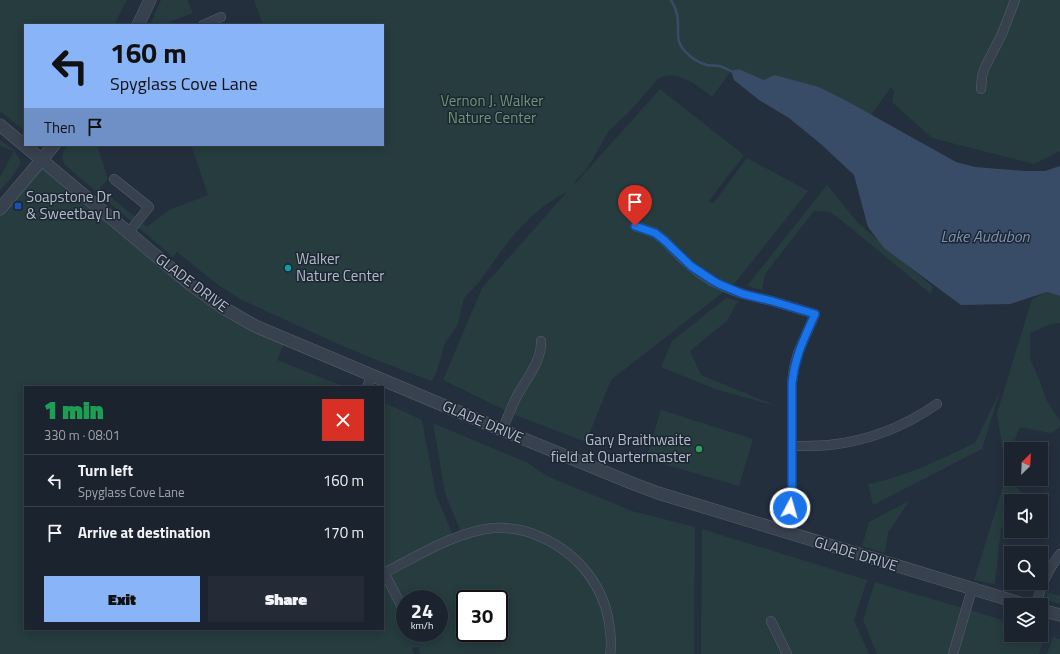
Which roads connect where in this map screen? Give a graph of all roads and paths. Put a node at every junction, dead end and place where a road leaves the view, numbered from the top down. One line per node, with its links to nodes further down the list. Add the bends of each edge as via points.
1 (150, 0): 4 (street)
2 (1015, 0): 6 (street, via 1002,34 985,67)
3 (221, 17): 5 (street)
4 (138, 24)
5 (205, 24)
6 (981, 89)
7 (0, 125): 8 (street, GLADE DRIVE)
8 (24, 145)
9 (25, 146): 11 (street, GLADE DRIVE)
10 (53, 146): 11 (street)
11 (42, 160): 13 (street); 15 (street, GLADE DRIVE)
12 (114, 179): 15 (street, via 149,207)
13 (0, 210)
14 (635, 226): 21 (street, via 655,233 698,272 722,286 815,314 794,368)
15 (129, 232): 17 (street, GLADE DRIVE, via 222,307 255,326)
16 (541, 341): 20 (street, via 540,355)
17 (372, 375): 18 (street); 20 (street, GLADE DRIVE)
18 (367, 386)
19 (937, 404): 21 (street, via 909,422 871,437 828,445)
20 (502, 430): 22 (street, GLADE DRIVE, via 658,493)
21 (792, 446): 22 (street, via 792,491)
22 (784, 532): 25 (street, GLADE DRIVE)
23 (1060, 554): 28 (street, via 1045,577)
24 (384, 572): 26 (street); 32 (street, via 450,540 476,531 507,528 535,534 563,549 594,581 608,616)
25 (972, 589): 27 (street, GLADE DRIVE); 34 (street)
26 (396, 595)
27 (1004, 598)
28 (1038, 598)
29 (1048, 612): 30 (street)
30 (1060, 615)
31 (771, 621): 33 (street)
32 (610, 654)
33 (787, 654)
34 (953, 654)

